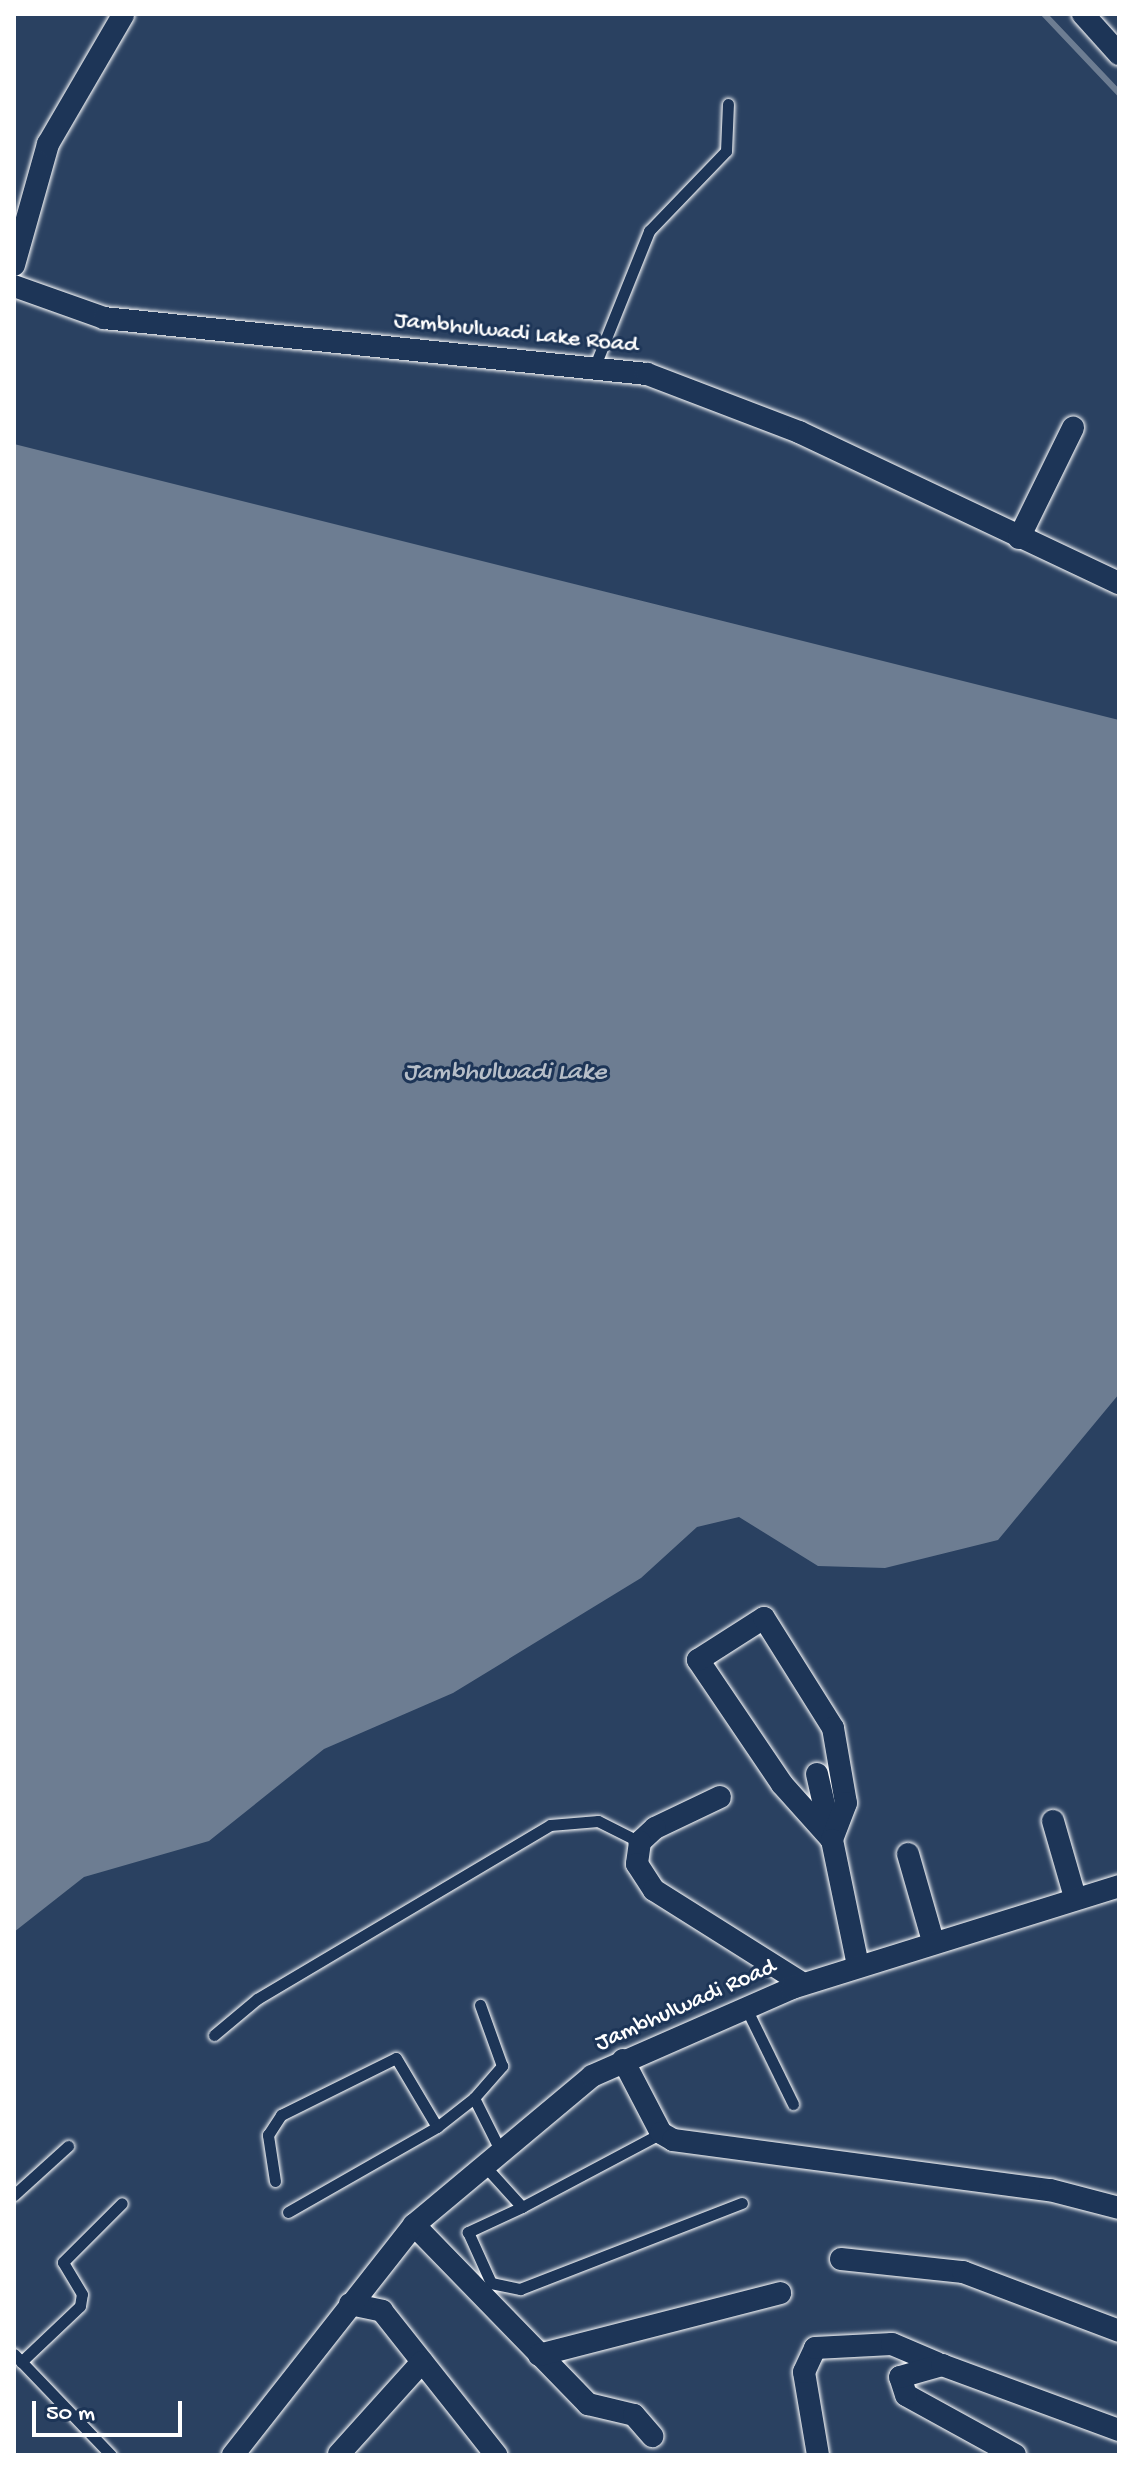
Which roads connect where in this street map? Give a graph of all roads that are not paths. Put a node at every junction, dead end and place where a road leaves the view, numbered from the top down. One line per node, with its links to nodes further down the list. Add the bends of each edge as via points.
1 (1083, 14): 3 (street)
2 (123, 15): 5 (street, via 48,144)
3 (1119, 54)
4 (728, 104): 7 (lane, via 726,151 649,231)
5 (14, 265)
6 (14, 286): 7 (street, Jambhulwadi Lake Road, via 104,318)
7 (594, 368): 9 (street, Jambhulwadi Lake Road, via 647,374 799,432)
8 (1073, 428): 9 (street)
9 (1019, 538): 10 (street, Jambhulwadi Lake Road)
10 (1119, 583)
11 (817, 1774): 14 (street)
12 (720, 1797): 15 (street)
13 (1053, 1821): 18 (street)
14 (832, 1840): 14 (street, via 846,1803 833,1728 764,1618 698,1660 782,1784); 20 (street)
15 (640, 1842): 21 (street, via 637,1864 654,1890); 24 (lane, via 598,1821 550,1825 257,1999)
16 (908, 1854): 19 (street)
17 (1119, 1886): 18 (street, Jambhulwadi Road)
18 (1075, 1897): 19 (street, Jambhulwadi Road)
19 (933, 1941): 20 (street, Jambhulwadi Road)
20 (858, 1966): 21 (street, Jambhulwadi Road)
21 (803, 1984): 23 (street, Jambhulwadi Road)
22 (480, 2005): 26 (lane, via 502,2066)
23 (746, 2008): 25 (street, Jambhulwadi Road); 27 (lane)
24 (214, 2035)
25 (623, 2060): 29 (street); 31 (street, Jambhulwadi Road, via 592,2076)
26 (474, 2098): 28 (lane); 31 (lane)
27 (793, 2104)
28 (437, 2127): 32 (lane, via 396,2058 281,2115 268,2135); 38 (lane)
29 (661, 2133): 36 (lane); 37 (street, via 762,2156 1050,2190)
30 (68, 2146): 33 (lane)
31 (492, 2157): 36 (lane); 39 (street, Jambhulwadi Road)
32 (275, 2181)
33 (14, 2195)
34 (122, 2203): 45 (lane, via 63,2262 82,2294 80,2306)
35 (742, 2203): 36 (lane, via 520,2289 491,2283 468,2232)
36 (522, 2207)
37 (1119, 2208)
38 (288, 2212)
39 (414, 2225): 42 (street, Jambhulwadi Road); 44 (street)
40 (841, 2259): 43 (street, via 963,2272)
41 (780, 2293): 44 (street)
42 (350, 2304): 46 (street, via 382,2311); 52 (street, Jambhulwadi Road)
43 (1119, 2331)
44 (539, 2355): 49 (street, via 588,2404 634,2415)
45 (18, 2358): 51 (lane)
46 (422, 2362): 50 (street); 53 (street)
47 (942, 2365): 48 (street); 54 (street, via 892,2344 815,2348 804,2372); 55 (street, via 909,2369 900,2388)
48 (1119, 2430)
49 (652, 2436)
50 (339, 2454)
51 (111, 2455)
52 (233, 2455)
53 (496, 2455)
54 (818, 2455)
55 (1015, 2455)

